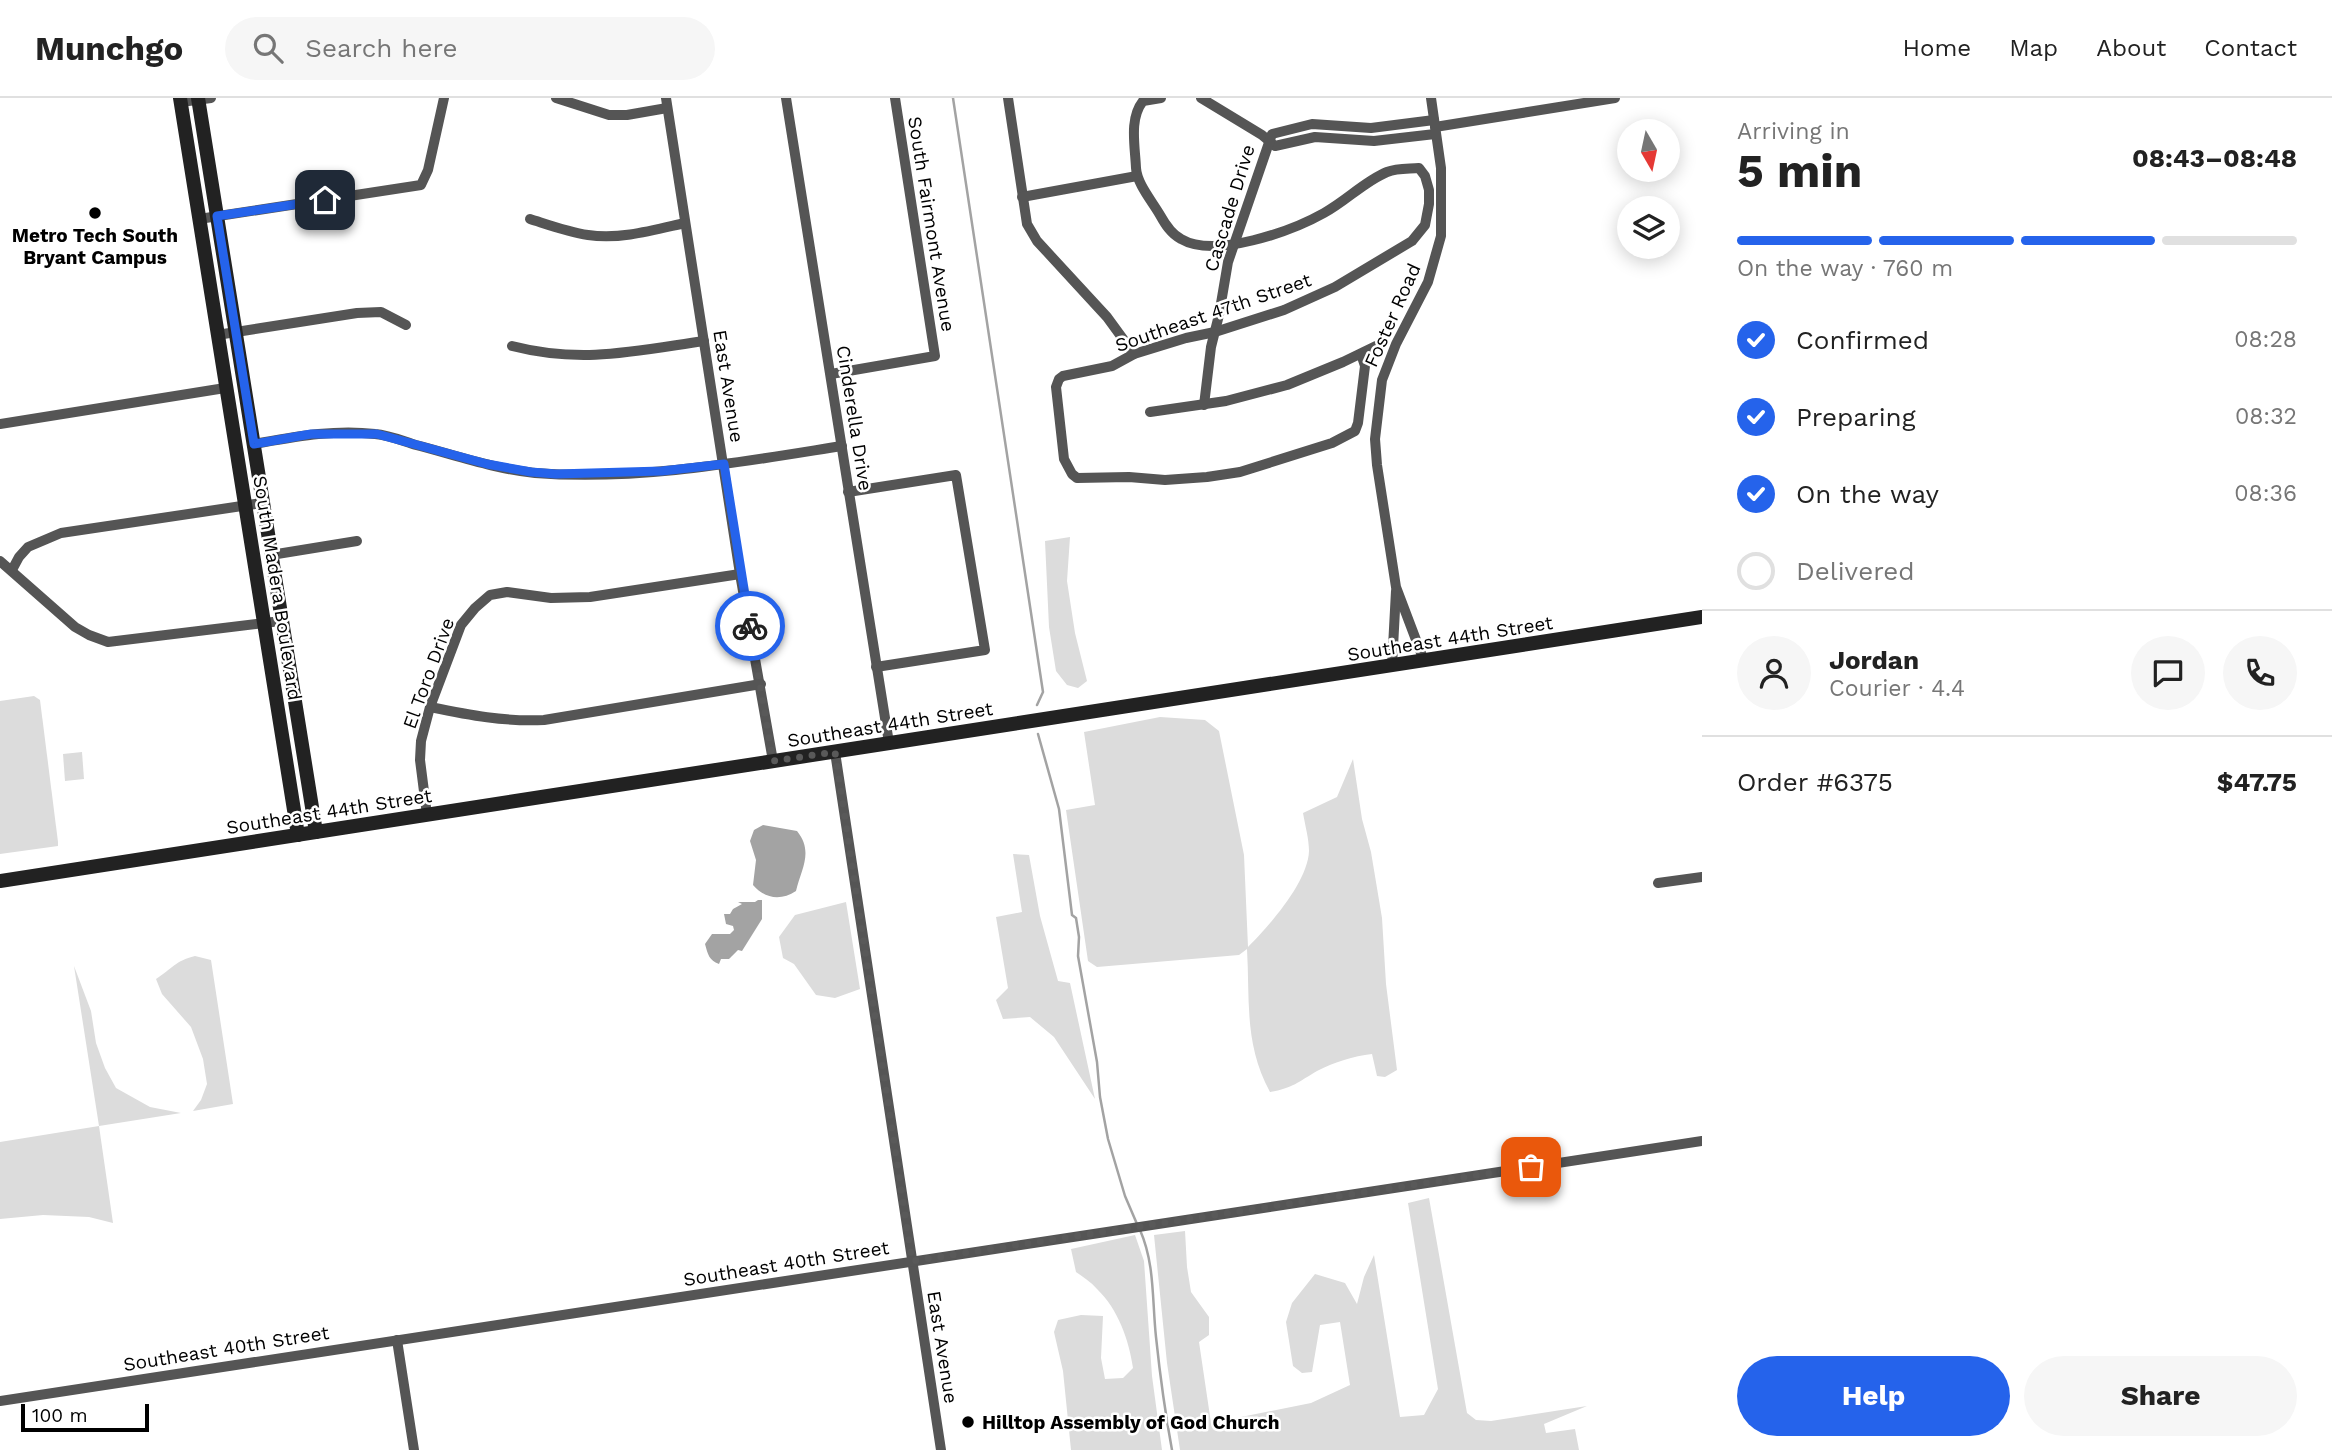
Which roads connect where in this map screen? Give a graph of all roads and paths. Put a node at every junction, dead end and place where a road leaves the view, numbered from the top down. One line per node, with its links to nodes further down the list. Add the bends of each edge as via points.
1 (444, 98): 17 (street, via 421,185)
2 (556, 98): 12 (street, via 608,115 627,115)
3 (786, 98): 31 (street, Cinderella Drive)
4 (895, 98): 31 (street, South Fairmont Avenue, via 935,356)
5 (1008, 98): 16 (street)
6 (1161, 98): 15 (street, via 1143,101 1135,111)
7 (1201, 98): 14 (street, Cascade Drive)
8 (1431, 98): 13 (street, Foster Road)
9 (1615, 98): 13 (street)
10 (203, 99): 11 (street); 17 (main road, South Madera Boulevard)
11 (181, 100): 18 (main road, South Madera Boulevard)
12 (667, 103): 20 (street, East Avenue)
13 (1435, 127): 14 (street, via 1374,141 1315,137 1275,146); 47 (street, Foster Road, via 1441,168 1441,236 1428,282 1382,380 1376,439)
14 (1268, 142): 21 (street, Cascade Drive)
15 (1137, 176): 16 (street); 21 (street, via 1167,227 1181,240)
16 (1022, 197): 29 (street, via 1032,233)
17 (217, 216): 18 (street); 23 (main road, South Madera Boulevard)
18 (199, 219): 25 (main road, South Madera Boulevard)
19 (530, 219): 20 (street, via 608,236)
20 (685, 223): 26 (street, East Avenue)
21 (1236, 244): 24 (street, Cascade Drive, via 1228,262); 24 (street, Southeast 47th Street, via 1304,223 1388,172 1419,168 1425,176 1429,190 1425,225 1412,240 1309,300)
22 (406, 325): 23 (street, via 381,313 357,313)
23 (236, 332): 25 (street); 36 (main road, South Madera Boulevard)
24 (1215, 332): 29 (street, Southeast 47th Street); 33 (street, Cascade Drive)
25 (217, 335): 32 (main road, South Madera Boulevard)
26 (704, 341): 27 (street, via 579,356); 38 (street, East Avenue)
27 (512, 346)
28 (1376, 346): 30 (street)
29 (1134, 354): 30 (street, Southeast 47th Street, via 1112,366 1059,379 1064,459 1077,478 1207,477 1345,438 1358,423 1365,366)
30 (1361, 354): 33 (street, via 1287,385)
31 (831, 374): 37 (street, Cinderella Drive)
32 (225, 388): 35 (street); 41 (main road, South Madera Boulevard)
33 (1204, 405): 34 (street)
34 (1150, 412)
35 (0, 424)
36 (254, 444): 38 (street, via 311,434 377,434 487,464 556,474); 40 (main road, South Madera Boulevard)
37 (842, 446): 38 (street); 39 (street, Cinderella Drive)
38 (724, 464): 46 (street, East Avenue)
39 (848, 492): 53 (street, Cinderella Drive); 53 (street, via 956,475 985,650)
40 (262, 503): 41 (street); 43 (main road, South Madera Boulevard)
41 (245, 506): 45 (street, via 61,533 28,547); 50 (main road, South Madera Boulevard)
42 (357, 541): 43 (street)
43 (271, 555): 49 (main road, South Madera Boulevard)
44 (0, 561): 45 (street)
45 (12, 570): 50 (street, via 75,626 108,642)
46 (740, 574): 54 (street, East Avenue); 55 (street, El Toro Drive, via 590,597 490,595 461,625)
47 (1396, 587): 51 (street, Foster Road); 52 (street, Foster Road)
48 (1702, 617): 51 (main road, Southeast 44th Street)
49 (281, 621): 50 (street); 60 (main road, South Madera Boulevard)
50 (263, 622): 61 (main road, South Madera Boulevard)
51 (1424, 661): 52 (main road, Southeast 44th Street)
52 (1392, 666): 56 (main road, Southeast 44th Street)
53 (876, 667): 56 (street, Cinderella Drive)
54 (761, 684): 55 (street, via 534,720 477,717); 58 (street, East Avenue)
55 (430, 707): 59 (street, El Toro Drive, via 420,760)
56 (889, 743): 57 (main road, Southeast 44th Street)
57 (835, 752): 58 (main road, Southeast 44th Street); 66 (street, East Avenue)
58 (773, 761): 59 (main road, Southeast 44th Street)
59 (427, 815): 60 (main road, Southeast 44th Street)
60 (317, 832): 61 (main road, Southeast 44th Street)
61 (298, 835): 63 (main road, Southeast 44th Street)
62 (1702, 877): 64 (street)
63 (0, 881)
64 (1658, 884)
65 (1702, 1141): 66 (street, Southeast 40th Street)
66 (912, 1261): 67 (street, Southeast 40th Street); 70 (street, East Avenue)
67 (397, 1340): 68 (street, Southeast 40th Street); 69 (street)
68 (0, 1401)
69 (414, 1450)
70 (941, 1450)

